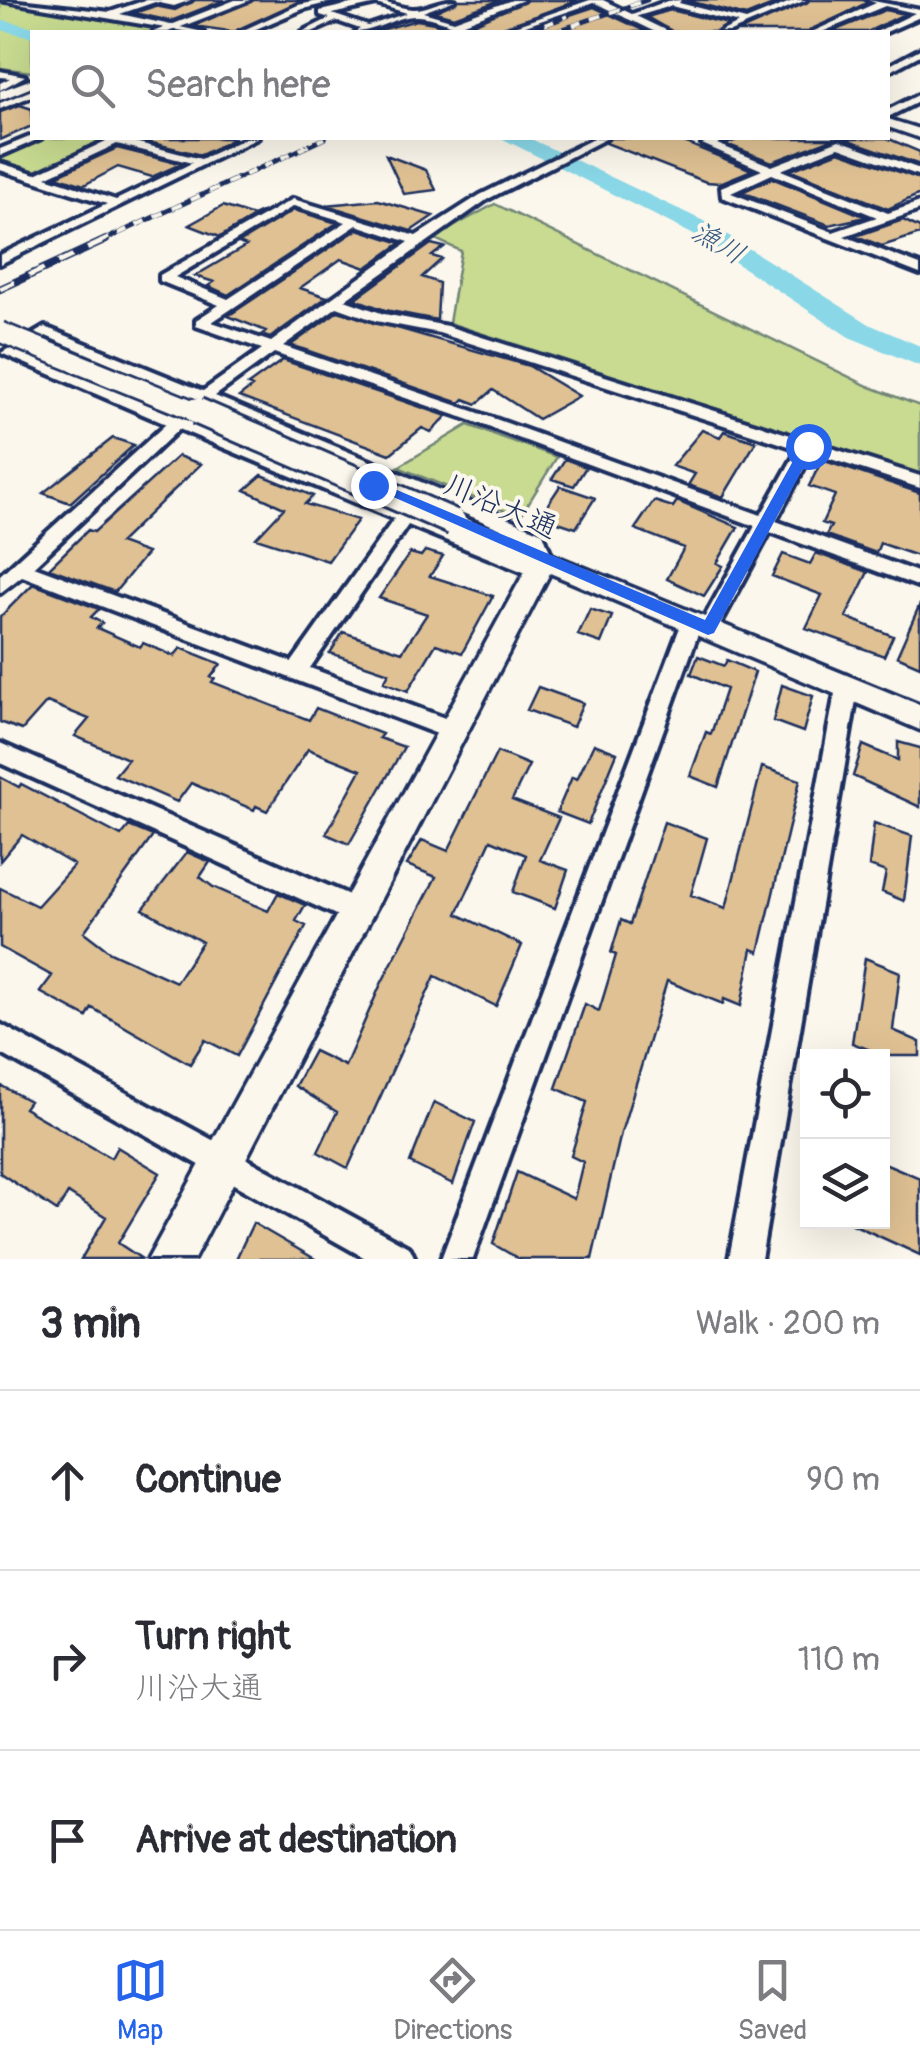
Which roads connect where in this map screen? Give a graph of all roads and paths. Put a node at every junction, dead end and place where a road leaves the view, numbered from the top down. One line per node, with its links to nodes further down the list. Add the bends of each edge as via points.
1 (0, 0): 18 (street)
2 (86, 0): 18 (street)
3 (154, 0): 4 (street); 21 (street)
4 (186, 0)
5 (245, 0): 26 (street)
6 (336, 0): 30 (street)
7 (451, 0): 20 (street)
8 (518, 0): 25 (street)
9 (596, 0): 22 (street); 35 (street)
10 (680, 0): 15 (street)
11 (802, 0): 17 (street)
12 (870, 0): 14 (street)
13 (374, 1): 20 (street); 23 (street, via 323,13)
14 (884, 3): 19 (street); 38 (street)
15 (670, 4): 22 (street); 24 (street)
16 (769, 4): 17 (street)
17 (785, 7): 24 (street)
18 (63, 8): 21 (street)
19 (920, 13): 39 (street)
20 (412, 14): 25 (street); 27 (street)
21 (111, 15): 26 (street)
22 (628, 17): 36 (street)
23 (336, 19): 27 (street); 31 (street)
24 (749, 23): 37 (street)
25 (452, 24): 33 (street); 34 (street)
26 (173, 27): 28 (street); 29 (street)
27 (368, 29): 32 (street)
28 (165, 30)
29 (189, 30)
30 (248, 30)
31 (311, 30)
32 (364, 30)
33 (436, 30)
34 (474, 30)
35 (508, 30)
36 (659, 30)
37 (730, 30)
38 (821, 30)
39 (884, 30)
40 (920, 52): 42 (street)
41 (890, 59): 42 (street)
42 (901, 62): 43 (street); 44 (street)
43 (920, 66)
44 (890, 67)
45 (0, 74): 47 (street, via 20,76)
46 (30, 84): 49 (street)
47 (0, 87)
48 (30, 93): 51 (street)
49 (0, 96)
50 (920, 97): 52 (street)
51 (0, 106)
52 (890, 113)
53 (890, 124): 54 (street)
54 (920, 134)
55 (31, 140): 61 (street)
56 (109, 140): 66 (street)
57 (115, 140): 62 (street)
58 (249, 140): 62 (street)
59 (592, 140): 74 (street)
60 (718, 140): 64 (street, via 707,144)
61 (0, 153)
62 (204, 163): 67 (street)
63 (0, 166): 66 (street)
64 (771, 171): 65 (street, via 839,143); 70 (street); 73 (street, via 725,189 726,196)
65 (920, 173)
66 (36, 178): 67 (street)
67 (115, 203): 75 (street, via 21,244)
68 (920, 206): 69 (street)
69 (902, 212): 70 (street); 71 (street)
70 (888, 217): 73 (street)
71 (920, 219)
72 (356, 221): 74 (street); 78 (street); 78 (street, via 293,202 165,278)
73 (833, 236): 76 (street)
74 (418, 241): 77 (street)
75 (0, 260)
76 (920, 270)
77 (337, 302): 80 (street); 83 (street)
78 (228, 304): 80 (street, via 200,322)
79 (0, 332): 87 (street, 川沿大通, bridge, via 240,429)
80 (273, 348): 81 (street); 86 (street)
81 (206, 396): 82 (street); 82 (street, via 44,331 8,352); 87 (street, via 537,537)
82 (180, 423): 85 (street); 88 (street)
83 (808, 446): 84 (street); 86 (street)
84 (920, 482)
85 (405, 516): 87 (street); 92 (street)
86 (766, 524): 89 (street); 91 (street)
87 (540, 565): 91 (street, 川沿大通); 95 (street)
88 (20, 568): 90 (street); 92 (street)
89 (920, 580)
90 (0, 586)
91 (700, 625): 93 (street, 川沿大通); 102 (street)
92 (296, 672): 95 (street)
93 (847, 688): 94 (street, 川沿大通); 103 (street)
94 (920, 718)
95 (452, 731): 97 (street)
96 (0, 753): 97 (street)
97 (356, 912): 99 (street)
98 (4, 1047): 99 (street)
99 (223, 1162): 100 (street); 101 (street)
100 (170, 1259)
101 (399, 1259)
102 (457, 1259)
103 (745, 1259)

